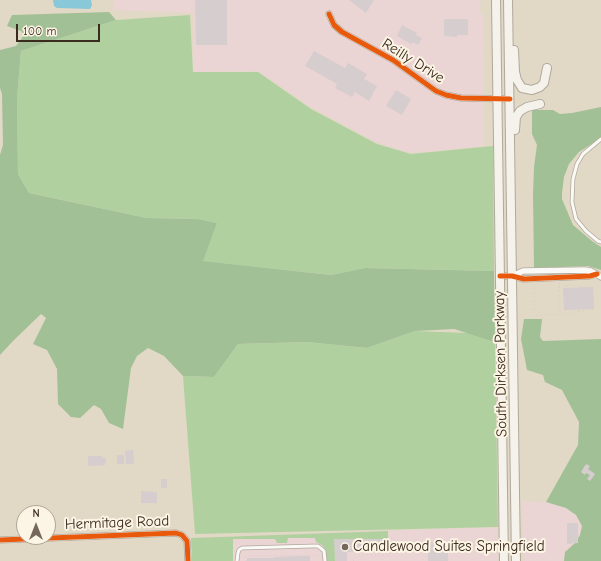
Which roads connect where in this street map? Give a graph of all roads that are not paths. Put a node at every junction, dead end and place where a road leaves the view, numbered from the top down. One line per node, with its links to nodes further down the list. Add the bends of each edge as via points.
1 (496, 0): 6 (main road, South Dirksen Parkway)
2 (508, 0): 4 (main road, South Dirksen Parkway)
3 (329, 14): 6 (street, Reilly Drive, via 334,25 342,32 393,60 446,95 461,98)
4 (508, 14): 5 (main road, via 514,38 515,72 520,86 536,90 544,83); 7 (main road, South Dirksen Parkway)
5 (546, 68)
6 (497, 98): 7 (street, Reilly Drive); 12 (main road, South Dirksen Parkway)
7 (510, 99): 10 (main road, South Dirksen Parkway)
8 (540, 104): 10 (main road, via 523,108 516,117 515,194)
9 (601, 139): 11 (lane, via 583,154 577,164 573,178 572,202 576,219 586,231)
10 (511, 213): 13 (main road, South Dirksen Parkway)
11 (601, 242)
12 (500, 276): 13 (street); 15 (main road, South Dirksen Parkway)
13 (512, 276): 14 (street, via 523,271 585,270); 16 (main road, South Dirksen Parkway)
14 (599, 276)
15 (501, 364): 16 (street); 18 (main road, South Dirksen Parkway)
16 (513, 364): 19 (main road, South Dirksen Parkway)
17 (0, 540): 20 (street, Hermitage Road, via 173,532 186,538)
18 (504, 548): 19 (street); 23 (main road, South Dirksen Parkway)
19 (516, 548): 24 (main road, South Dirksen Parkway)
20 (188, 561)
21 (237, 561): 22 (lane, via 239,550 242,548 318,546 324,551)
22 (325, 561)
23 (504, 561)
24 (516, 561)

